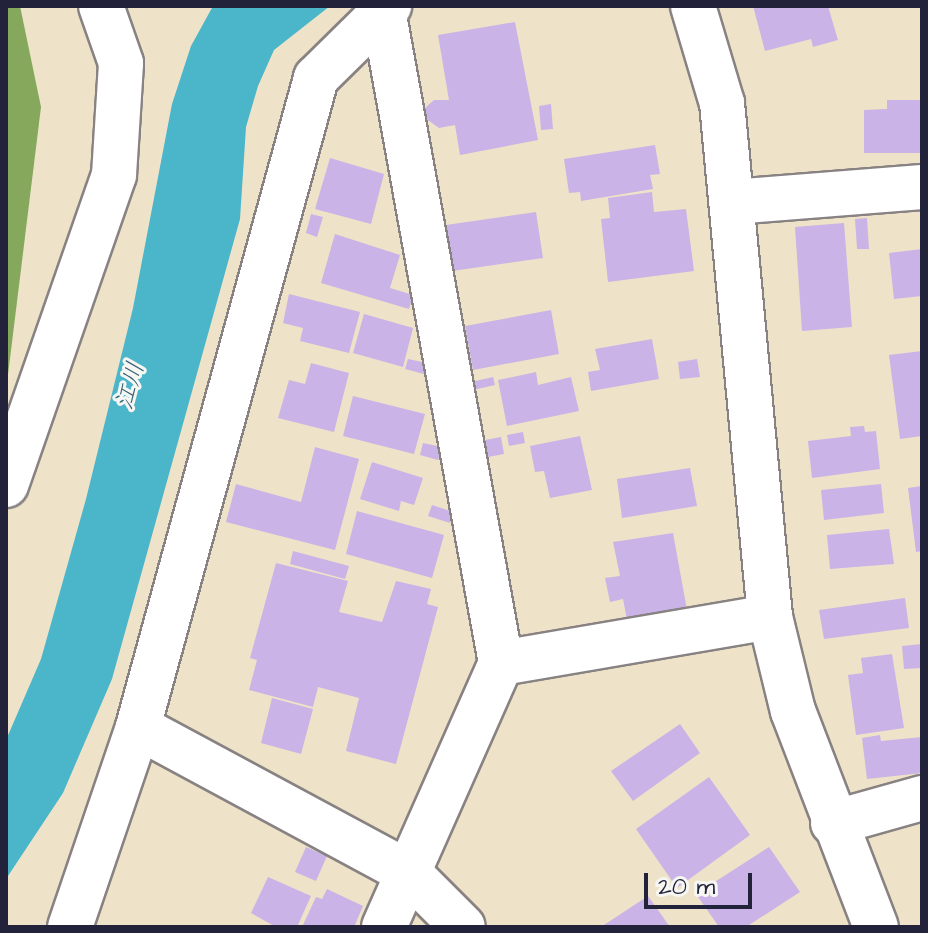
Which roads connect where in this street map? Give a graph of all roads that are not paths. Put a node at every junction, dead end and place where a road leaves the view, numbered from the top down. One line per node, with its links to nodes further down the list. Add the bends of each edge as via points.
1 (101, 6): 6 (street, via 121,63 114,175)
2 (693, 6): 5 (street, via 722,103)
3 (386, 8): 8 (street); 9 (street, via 316,78)
4 (922, 187): 5 (street)
5 (732, 202): 7 (street)
6 (6, 485)
7 (770, 617): 8 (street); 11 (street, via 793,711)
8 (501, 663): 12 (street)
9 (138, 727): 12 (street); 13 (street)
10 (922, 798): 11 (street)
11 (833, 823): 16 (street)
12 (409, 873): 14 (street); 15 (street)
13 (70, 927)
14 (384, 927)
15 (463, 927)
16 (876, 927)

